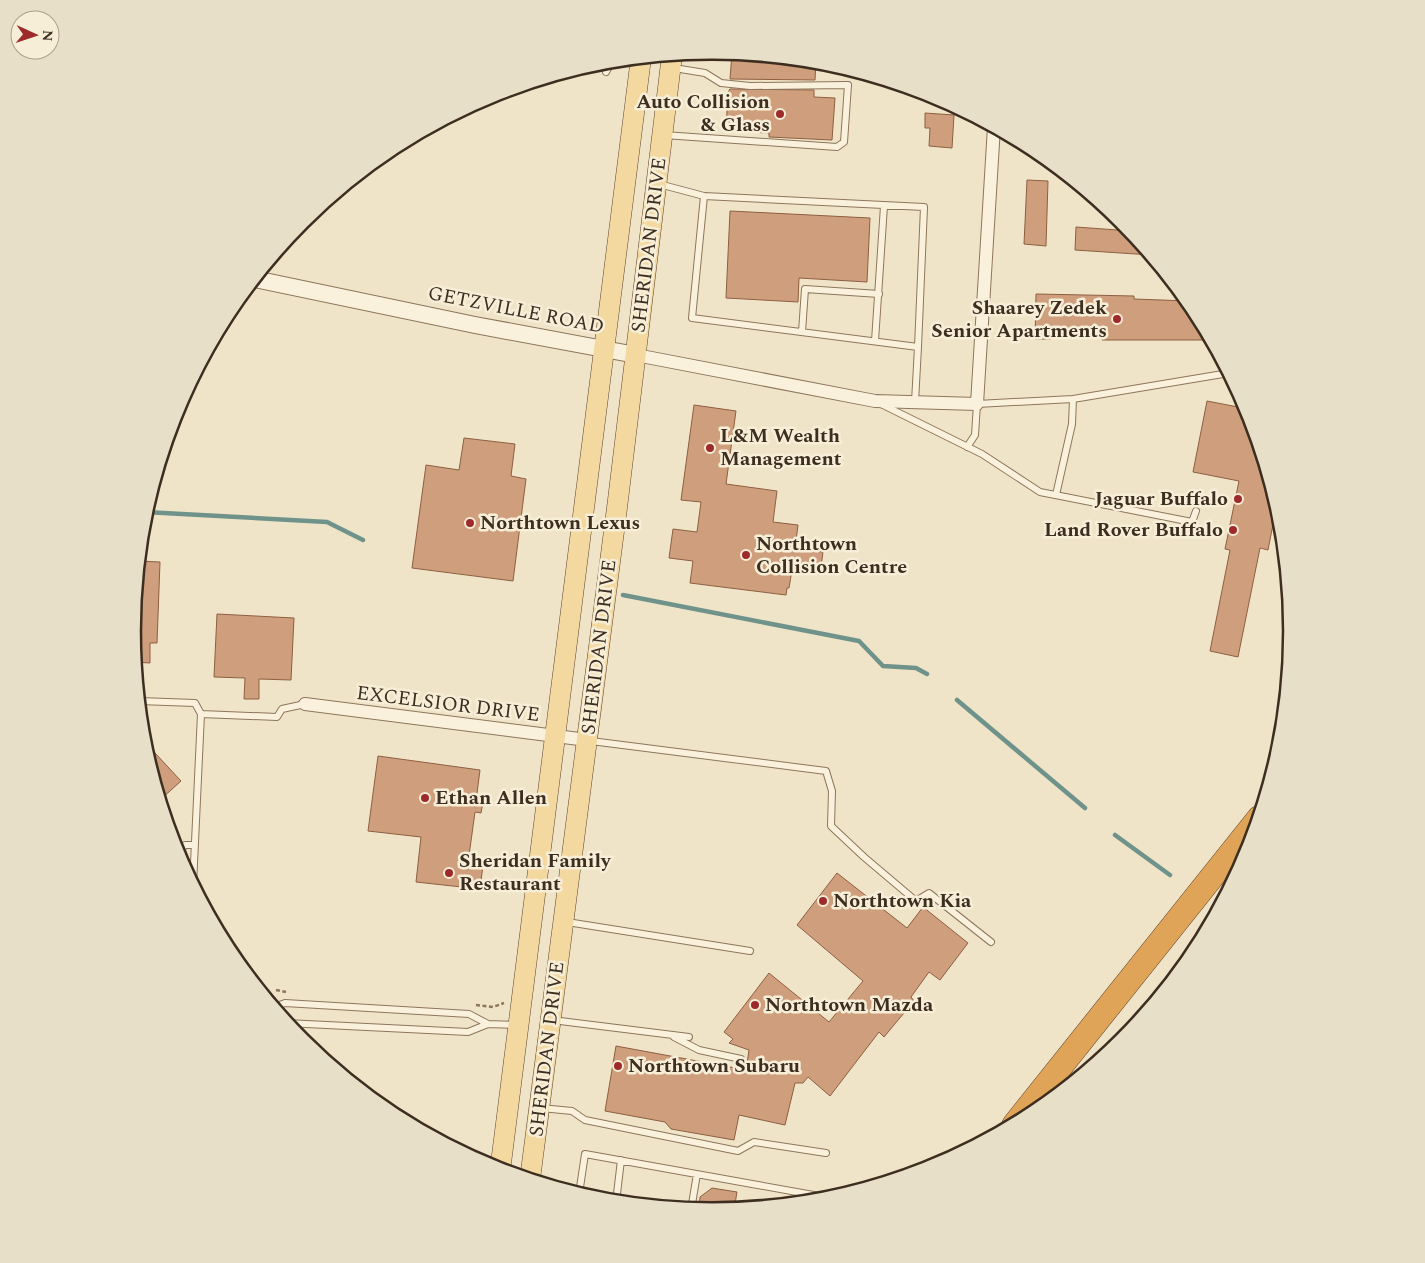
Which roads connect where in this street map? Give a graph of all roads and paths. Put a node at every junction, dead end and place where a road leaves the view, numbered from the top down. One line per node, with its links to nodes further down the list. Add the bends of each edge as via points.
1 (671, 61): 3 (main road, SHERIDAN DRIVE); 3 (lane, via 721,82 750,86 848,85 844,142 837,147)
2 (640, 65): 13 (main road, SHERIDAN DRIVE)
3 (662, 135): 5 (main road, SHERIDAN DRIVE)
4 (994, 135): 19 (street)
5 (656, 183): 6 (lane); 14 (main road, SHERIDAN DRIVE)
6 (704, 196): 7 (lane); 10 (lane, via 692,318)
7 (884, 206): 9 (lane); 12 (lane, via 924,208)
8 (262, 280): 13 (street, GETZVILLE ROAD)
9 (878, 294): 10 (lane, via 805,289); 11 (lane)
10 (802, 332): 11 (lane)
11 (875, 342): 12 (lane)
12 (918, 347): 18 (lane)
13 (606, 350): 14 (street, GETZVILLE ROAD); 26 (main road, SHERIDAN DRIVE)
14 (636, 355): 17 (street, GETZVILLE ROAD); 27 (main road, SHERIDAN DRIVE)
15 (1222, 374): 16 (lane)
16 (1073, 399): 19 (lane); 21 (lane, via 1072,424)
17 (875, 401): 18 (street, GETZVILLE ROAD); 20 (lane)
18 (914, 404): 19 (street, GETZVILLE ROAD)
19 (977, 404): 20 (lane, via 975,435)
20 (967, 447): 21 (lane, via 1040,492)
21 (1056, 495): 22 (lane, via 1192,522)
22 (1196, 511)
23 (145, 701): 25 (lane, via 195,703)
24 (305, 704): 25 (lane, via 282,709 277,716); 26 (street, EXCELSIOR DRIVE)
25 (202, 714): 29 (lane)
26 (556, 736): 27 (street, EXCELSIOR DRIVE); 41 (main road, SHERIDAN DRIVE)
27 (587, 740): 32 (main road, SHERIDAN DRIVE); 33 (lane, via 826,771 832,791 831,826 916,901 929,893)
28 (1247, 834): 46 (highway)
29 (195, 845): 30 (lane); 31 (lane)
30 (184, 847)
31 (194, 870)
32 (563, 922): 34 (lane); 38 (main road, SHERIDAN DRIVE)
33 (992, 942)
34 (750, 951)
35 (507, 1000): 37 (path, via 497,1006)
36 (280, 1004): 40 (lane, via 285,1002 469,1014)
37 (471, 1005)
38 (551, 1020): 42 (lane); 45 (main road, SHERIDAN DRIVE)
39 (296, 1023): 40 (lane, via 468,1032)
40 (488, 1024): 41 (lane)
41 (519, 1025): 49 (main road, SHERIDAN DRIVE)
42 (671, 1035): 43 (lane); 44 (lane, via 699,1050)
43 (689, 1037)
44 (741, 1059)
45 (539, 1108): 47 (lane, via 572,1111 585,1120 738,1151 754,1142); 50 (main road, SHERIDAN DRIVE)
46 (1027, 1109)
47 (826, 1153)
48 (621, 1160): 51 (lane); 52 (lane, via 584,1154); 54 (lane)
49 (501, 1162)
50 (531, 1174)
51 (697, 1174): 53 (lane); 55 (lane)
52 (580, 1187)
53 (810, 1194)
54 (617, 1195)
55 (692, 1202)

